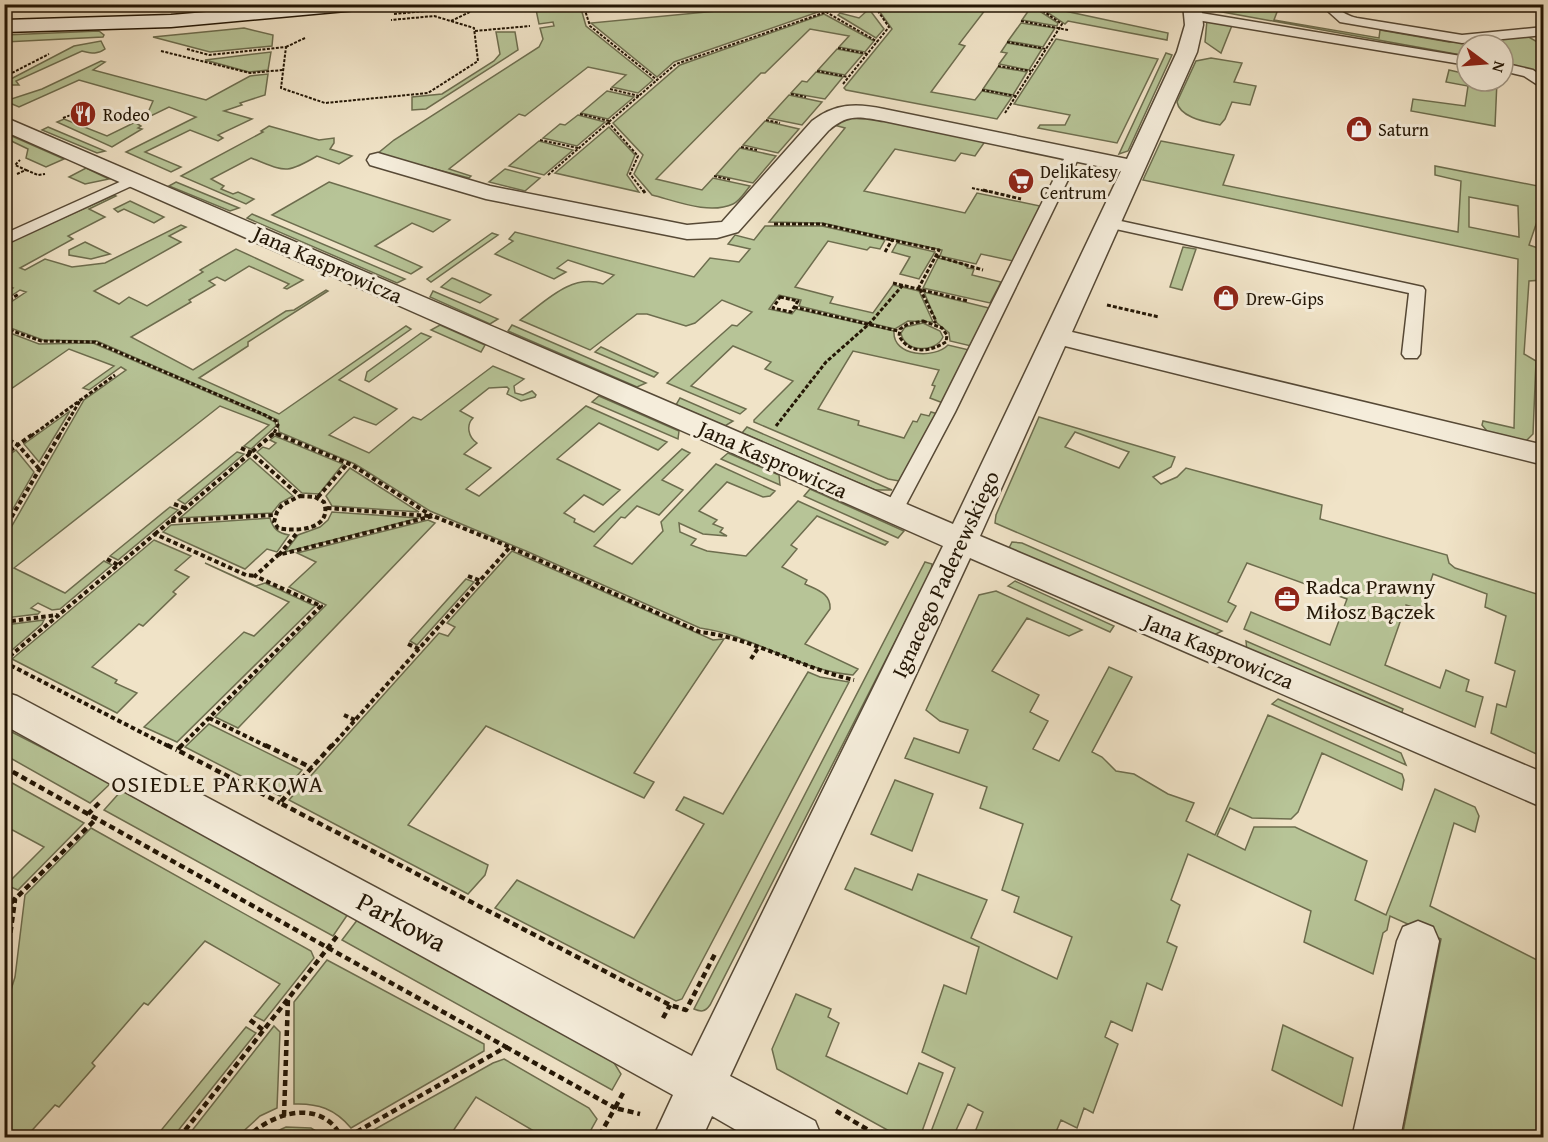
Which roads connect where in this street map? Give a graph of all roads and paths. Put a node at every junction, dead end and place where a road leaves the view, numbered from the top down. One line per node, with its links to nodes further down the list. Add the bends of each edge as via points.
1 (368, 4): 13 (street, via 171,21)
2 (583, 4): 39 (path, via 590,26)
3 (818, 4): 9 (path)
4 (843, 4): 9 (path)
5 (1021, 4): 16 (path, via 1037,7 1062,24)
6 (1325, 4): 19 (lane, via 1344,19 1446,38 1478,39)
7 (472, 7): 11 (path, via 472,11)
8 (1193, 10): 31 (lane); 56 (street, Ignacego Paderewskiego, via 1187,52)
9 (826, 12): 22 (path); 39 (path, via 676,64)
10 (386, 21): 11 (path, via 434,16)
11 (450, 21): 20 (path, via 474,28)
12 (1021, 21): 16 (path)
13 (53, 25): 14 (street); 18 (street)
14 (4, 26)
15 (530, 26): 20 (path)
16 (1059, 28): 17 (path); 28 (path)
17 (1068, 30)
18 (4, 31)
19 (1544, 31)
20 (475, 32): 35 (path, via 478,61 428,93 325,103 281,88)
21 (313, 34): 24 (path)
22 (878, 42)
23 (1007, 42): 28 (path)
24 (286, 47): 30 (path); 35 (path)
25 (838, 48): 29 (path)
26 (155, 49): 32 (path)
27 (187, 49): 30 (path)
28 (1046, 49): 37 (path)
29 (868, 54)
30 (209, 55): 32 (path)
31 (1455, 59)
32 (199, 61): 35 (path, via 250,74)
33 (998, 66): 37 (path)
34 (1515, 69): 40 (lane, via 1528,72)
35 (283, 70)
36 (818, 71): 38 (path)
37 (1031, 71): 44 (path)
38 (848, 77)
39 (657, 80): 43 (path)
40 (1544, 85)
41 (610, 89): 43 (path)
42 (982, 90): 44 (path)
43 (639, 96): 49 (path)
44 (1016, 96): 46 (path)
45 (84, 110): 48 (path)
46 (1005, 113)
47 (579, 114): 49 (path)
48 (60, 119)
49 (609, 122): 52 (path); 62 (path, via 638,156 630,174 647,196)
50 (4, 123): 61 (street, Jana Kasprowicza)
51 (540, 140): 52 (path)
52 (579, 148): 60 (path, via 547,176)
53 (1073, 155): 56 (street); 63 (street, via 884,115 843,111 829,116); 75 (lane)
54 (21, 159): 57 (path, via 15,165)
55 (378, 160): 63 (street, via 486,192 687,232 717,231)
56 (1133, 167): 64 (street, Ignacego Paderewskiego)
57 (26, 170): 58 (path, via 38,176); 59 (path)
58 (50, 173)
59 (16, 174)
60 (558, 178)
61 (133, 180): 65 (lane); 102 (street, Jana Kasprowicza)
62 (636, 194)
63 (741, 218): 66 (path, via 771,224 822,224)
64 (1107, 223): 72 (street, Ignacego Paderewskiego); 82 (lane, via 1417,290)
65 (4, 240)
66 (892, 240): 67 (path); 70 (path, via 939,250)
67 (885, 252)
68 (892, 282): 69 (path)
69 (903, 285): 70 (path); 77 (path)
70 (919, 289): 75 (path); 78 (path, via 936,321)
71 (19, 294): 73 (path)
72 (1074, 297): 76 (path); 81 (street, Ignacego Paderewskiego)
73 (4, 303)
74 (794, 307): 74 (path, via 791,312 773,308 780,297 798,301); 77 (path)
75 (996, 308): 102 (lane, via 954,398)
76 (1158, 317)
77 (869, 324): 80 (path); 88 (path, via 826,362)
78 (934, 324): 80 (path, via 912,322); 80 (path, via 947,335 946,342 931,351 910,348 898,337)
79 (4, 328): 87 (path, via 41,342 95,342 265,415 276,421)
80 (898, 331)
81 (1056, 336): 94 (street); 109 (street, Ignacego Paderewskiego)
82 (1411, 354)
83 (115, 375): 85 (path)
84 (80, 390): 85 (path)
85 (88, 394): 86 (path)
86 (81, 399): 90 (path); 96 (path)
87 (274, 433): 92 (path); 95 (path)
88 (770, 433)
89 (9, 440): 90 (path)
90 (18, 445): 93 (path); 96 (path)
91 (241, 448): 92 (path)
92 (250, 453): 97 (path); 100 (path)
93 (4, 454)
94 (1544, 455)
95 (347, 463): 98 (path); 104 (path)
96 (40, 470): 106 (path)
97 (300, 496): 98 (path); 103 (path, via 280,507)
98 (318, 498): 101 (path)
99 (174, 504): 100 (path)
100 (184, 508): 105 (path)
101 (327, 508): 104 (path); 107 (path, via 326,516 318,524)
102 (893, 511): 109 (street, Jana Kasprowicza)
103 (275, 515): 105 (path); 107 (path, via 278,528)
104 (433, 516): 110 (path); 111 (path)
105 (170, 521): 108 (path)
106 (4, 530)
107 (297, 532): 111 (path)
108 (155, 534): 113 (path); 114 (path)
109 (962, 541): 133 (street, Jana Kasprowicza); 149 (street, Ignacego Paderewskiego)
110 (510, 547): 116 (path); 120 (path, via 700,632 725,635)
111 (278, 555): 114 (path)
112 (107, 559): 113 (path)
113 (118, 565): 117 (path)
114 (255, 576): 127 (path, via 321,606)
115 (468, 576): 116 (path)
116 (480, 581): 121 (path)
117 (59, 615): 118 (path); 123 (path)
118 (4, 622)
119 (408, 644): 121 (path)
120 (758, 648): 122 (path); 124 (path, via 823,673 857,680)
121 (419, 649): 128 (path)
122 (752, 659)
123 (4, 661): 129 (path)
124 (852, 691)
125 (4, 707): 132 (street, Parkowa)
126 (344, 715): 128 (path)
127 (209, 718): 129 (path); 131 (path)
128 (355, 720): 131 (path)
129 (177, 750): 134 (path)
130 (4, 767): 135 (path)
131 (312, 768): 134 (path)
132 (127, 773): 135 (path); 139 (street, Parkowa)
133 (1544, 791)
134 (280, 803): 142 (path, via 670,1005 686,1010)
135 (88, 814): 136 (path)
136 (96, 819): 138 (path); 143 (path)
137 (4, 893): 138 (path)
138 (15, 900): 140 (path); 144 (path)
139 (364, 901): 143 (path); 149 (street, Parkowa)
140 (4, 910)
141 (1418, 941): 159 (street)
142 (718, 948)
143 (327, 949): 145 (path); 148 (path)
144 (4, 979)
145 (288, 998): 147 (path); 151 (path)
146 (250, 1020): 147 (path)
147 (263, 1030): 152 (path)
148 (506, 1047): 154 (path); 155 (path, via 615,1108)
149 (703, 1084): 156 (street, Ignacego Paderewskiego); 157 (street, Parkowa)
150 (834, 1110): 158 (path)
151 (284, 1116): 153 (path); 154 (path, via 314,1114 332,1123)
152 (179, 1137)
153 (246, 1137)
154 (344, 1137)
155 (598, 1137)
156 (677, 1137)
157 (798, 1137)
158 (882, 1137)
159 (1376, 1137)

